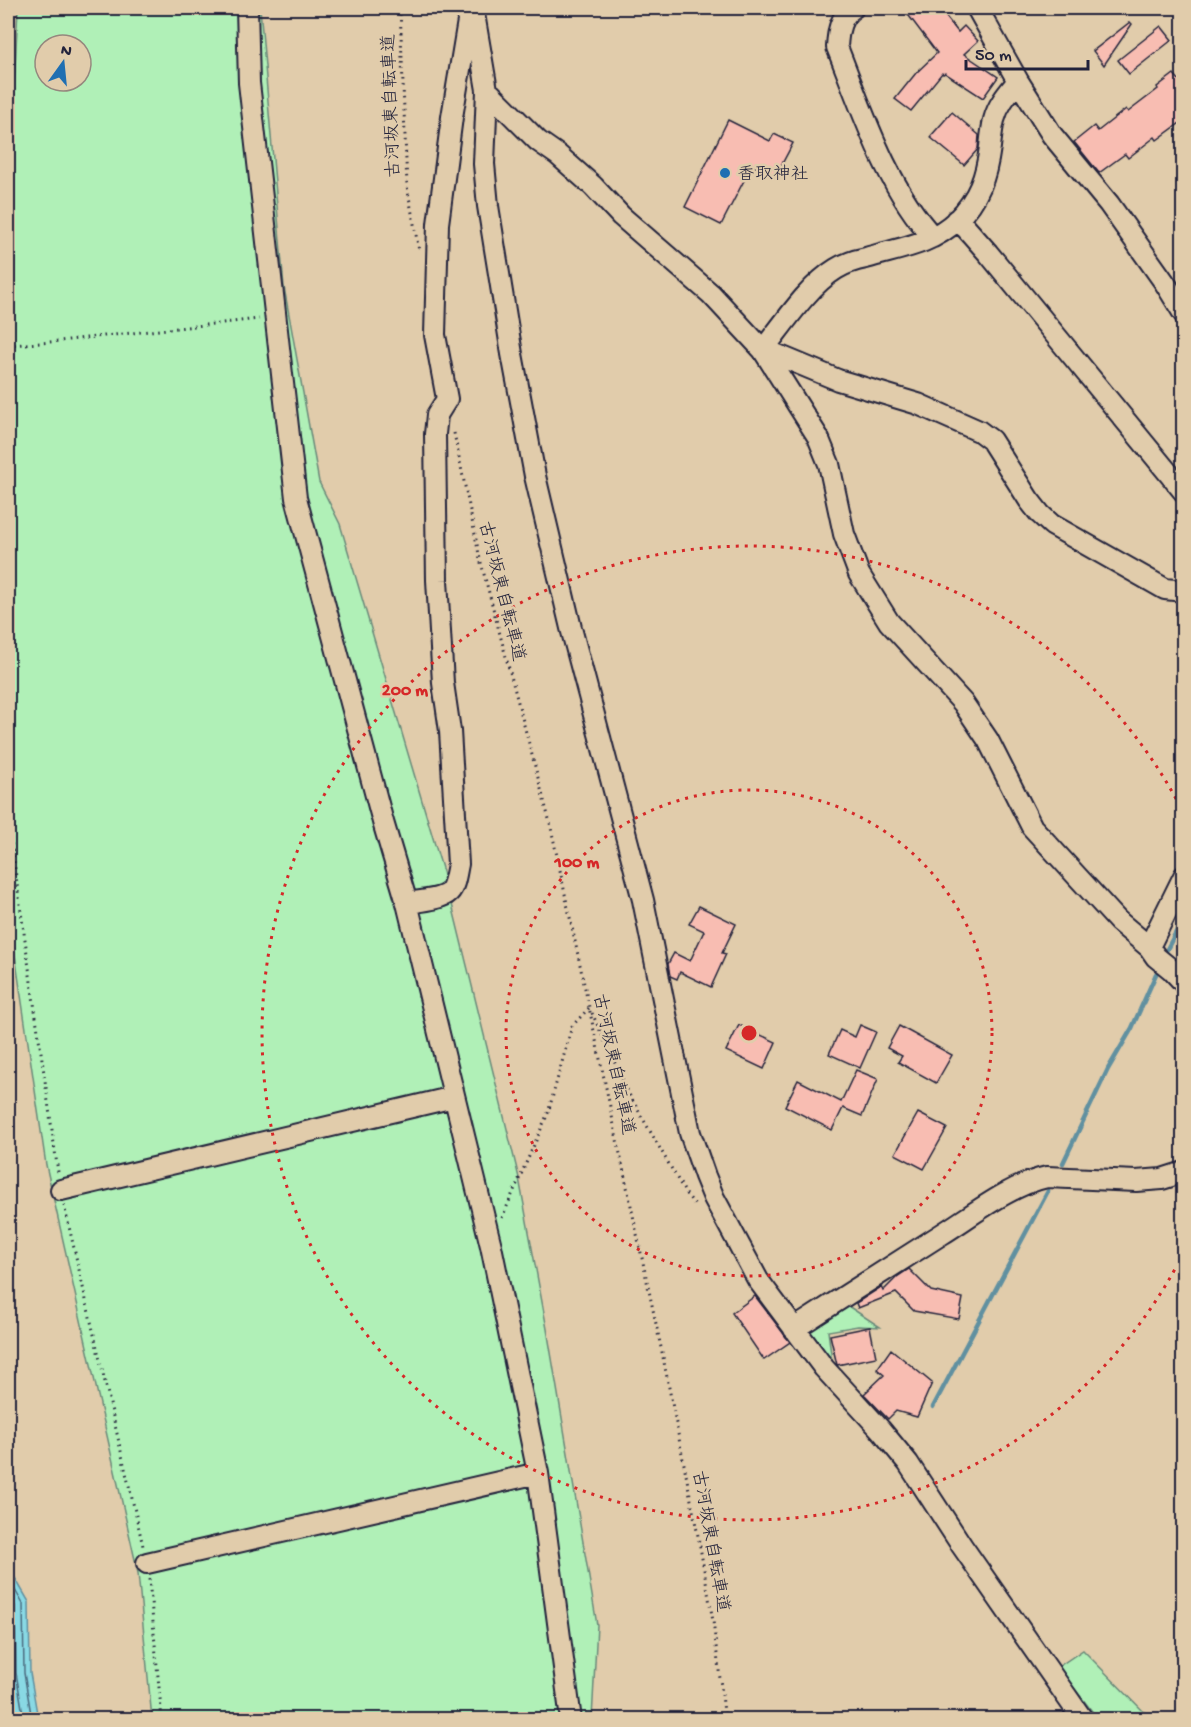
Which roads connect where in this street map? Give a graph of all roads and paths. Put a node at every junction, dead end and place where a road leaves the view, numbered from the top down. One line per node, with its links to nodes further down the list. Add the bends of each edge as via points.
1 (247, 8): 12 (street, via 249,83)
2 (400, 8): 10 (path, 古河坂東自転車道, via 407,186)
3 (472, 8): 7 (street); 19 (street, via 438,224 435,335 447,399 437,415 435,434 437,580 458,864 449,892)
4 (851, 8): 9 (street, via 842,20 837,47 871,133 904,201)
5 (977, 8): 6 (street)
6 (1018, 81): 8 (street, via 994,119 983,182 974,200); 11 (street, via 1052,135 1122,221)
7 (487, 90): 14 (street, via 538,141 711,294); 28 (street, via 484,164 488,206 535,476 643,900 690,1133 729,1227 758,1280)
8 (956, 220): 9 (street); 16 (street, via 988,253)
9 (933, 237): 14 (street, via 836,269 798,305)
10 (419, 253)
11 (1184, 314)
12 (274, 317): 13 (path); 19 (street, via 296,498)
13 (8, 345)
14 (763, 350): 17 (street, via 838,380 918,404 979,431 991,440 1029,500 1052,525 1165,589); 20 (street, via 818,437 859,574 889,622 963,703 988,740 1032,827 1119,921)
15 (454, 432): 22 (path, 古河坂東自転車道, via 480,560 550,823)
16 (1184, 492)
17 (1184, 591)
18 (1184, 876): 20 (street)
19 (407, 903): 23 (street)
20 (1149, 947): 21 (street)
21 (1184, 983)
22 (590, 1007): 26 (path, via 630,1096); 27 (path, via 572,1026 548,1113); 33 (path, 古河坂東自転車道, via 699,1541)
23 (454, 1097): 25 (street); 27 (street)
24 (1184, 1172): 28 (street, via 1136,1181 1034,1180)
25 (61, 1190)
26 (698, 1208)
27 (491, 1246): 29 (street)
28 (794, 1329): 34 (street, via 908,1463)
29 (538, 1473): 30 (street); 32 (street)
30 (147, 1563): 31 (path)
31 (162, 1719)
32 (571, 1719)
33 (725, 1719)
34 (1083, 1719)

